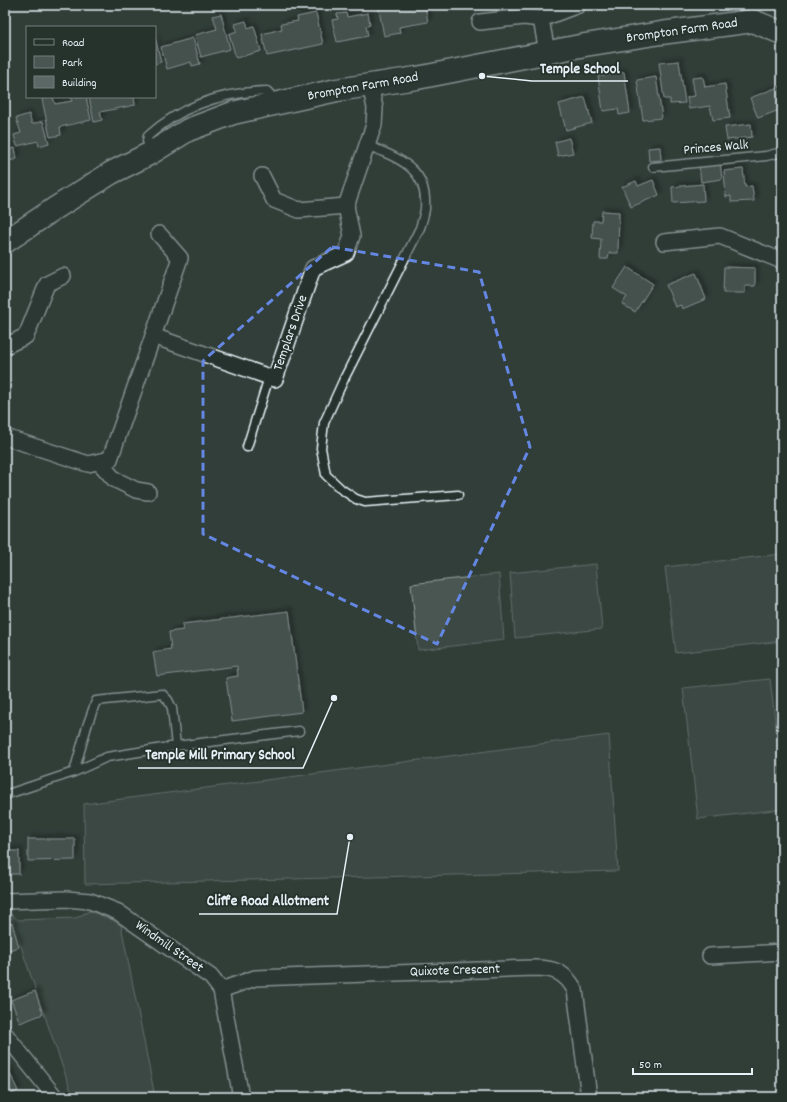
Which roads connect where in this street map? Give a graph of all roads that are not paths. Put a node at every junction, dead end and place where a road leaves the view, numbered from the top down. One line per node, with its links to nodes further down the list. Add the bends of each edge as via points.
1 (578, 5): 3 (street)
2 (750, 13): 5 (main road); 6 (main road, Brompton Farm Road)
3 (542, 19): 4 (street, via 524,17); 6 (street)
4 (480, 22)
5 (782, 33)
6 (547, 52): 7 (main road, Brompton Farm Road)
7 (370, 85): 8 (street, via 375,108 374,125); 14 (main road, Brompton Farm Road, via 233,113 188,130 152,153 111,173)
8 (367, 145): 12 (street); 25 (lane, via 400,159 417,173 423,188 425,209 420,228 324,423 321,448 326,475 341,489 365,502)
9 (782, 152): 10 (lane, Princes Walk, via 766,156)
10 (653, 167)
11 (262, 176): 12 (street, via 274,200 299,210)
12 (346, 206): 20 (street, Templars Drive, via 352,236 346,253 313,268 275,379)
13 (159, 234): 18 (street, via 180,258)
14 (5, 242)
15 (664, 242): 16 (street, via 720,236)
16 (782, 261)
17 (63, 276): 19 (street, via 47,284 26,336)
18 (153, 336): 20 (street, Templars Drive); 23 (street, via 110,459)
19 (5, 346)
20 (269, 376): 22 (lane)
21 (5, 437): 23 (street, via 88,464)
22 (246, 447)
23 (99, 462): 24 (street, via 114,479 136,490)
24 (148, 492)
25 (458, 495)
26 (299, 731): 27 (lane)
27 (176, 746): 28 (lane, via 107,757); 28 (lane, via 172,708 162,694 96,701)
28 (74, 772): 29 (lane)
29 (5, 796)
30 (5, 901): 33 (street, Windmill Street, via 90,901 118,912 211,977)
31 (782, 952): 32 (street)
32 (710, 956)
33 (221, 990): 36 (street); 37 (street, Quixote Crescent, via 255,978 552,969 565,977 575,990)
34 (5, 1034): 35 (street)
35 (55, 1097)
36 (241, 1097)
37 (589, 1097)

